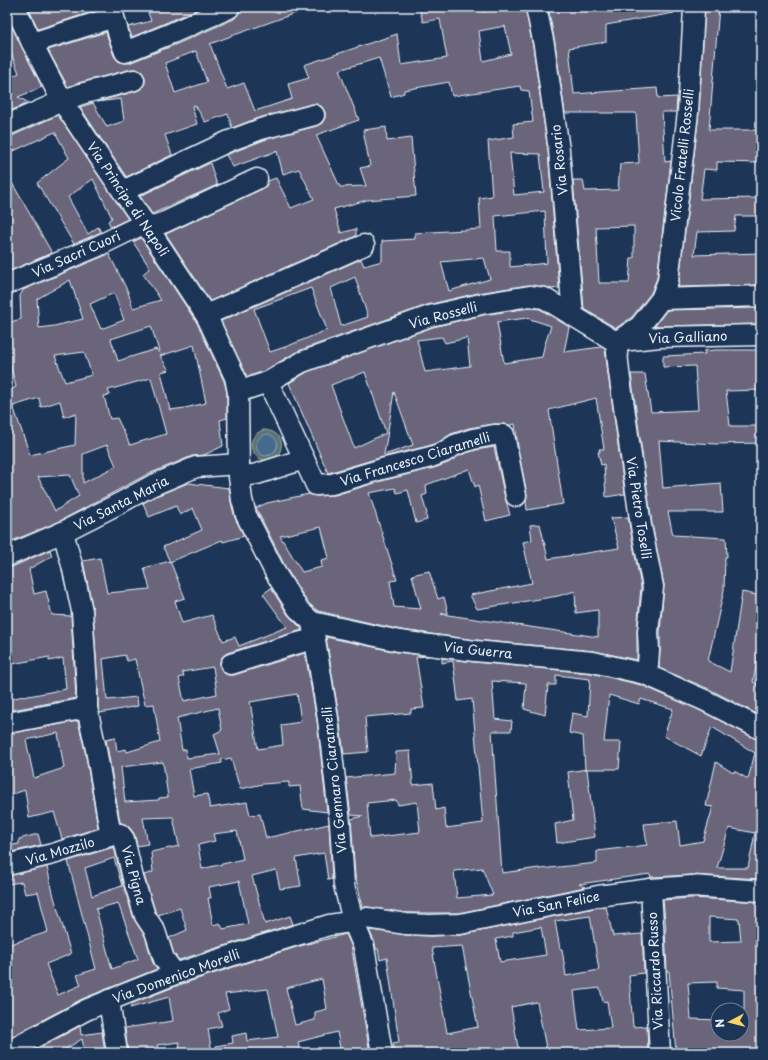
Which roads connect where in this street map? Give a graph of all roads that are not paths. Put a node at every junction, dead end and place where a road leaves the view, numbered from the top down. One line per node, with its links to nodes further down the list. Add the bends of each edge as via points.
1 (15, 7): 5 (street, Via Principe di Napoli)
2 (536, 7): 18 (street, Via Rosario, via 559,150)
3 (229, 8): 5 (street, via 125,52 114,17)
4 (694, 9): 16 (street, Vicolo Fratelli Rosselli, via 688,112 668,281)
5 (32, 43): 7 (street, Via Principe di Napoli)
6 (134, 80): 7 (street)
7 (62, 101): 9 (street); 11 (street, Via Principe di Napoli)
8 (314, 115): 11 (street, via 261,128)
9 (7, 125)
10 (257, 179): 12 (street, Via Sacri Cuori, via 165,222)
11 (123, 191): 12 (street, Via Principe di Napoli)
12 (147, 225): 14 (street, Via Sacri Cuori); 17 (street, Via Principe di Napoli)
13 (364, 245): 17 (street)
14 (7, 284)
15 (761, 296): 16 (street)
16 (661, 299): 20 (street, Vicolo Fratelli Rosselli, via 640,326)
17 (206, 314): 22 (street, Via Principe di Napoli, via 235,377)
18 (573, 315): 20 (street, Via Rosselli); 21 (street, Via Rosselli, via 544,298 530,296 481,304 430,316 302,362)
19 (761, 335): 20 (street, Via Galliano, via 660,337)
20 (616, 342): 30 (street, Via Pietro Toselli, via 641,526 652,587 648,665)
21 (268, 382): 22 (street, Via Rosselli); 23 (street)
22 (238, 392): 24 (street, Via Principe di Napoli)
23 (304, 459): 24 (street, Via Santa Maria, via 257,474); 25 (street, Via Francesco Ciaramelli, via 316,485 332,484 431,457 472,439 504,435)
24 (239, 470): 26 (street, Via Santa Maria, via 196,467 151,486); 28 (street, via 246,515 280,580)
25 (516, 496)
26 (63, 532): 27 (street, Via Santa Maria); 31 (street, Via Pigna, via 82,611)
27 (7, 556)
28 (313, 630): 29 (street, via 291,645); 30 (street, Via Guerra, via 399,642 593,662); 38 (street, Via Gennaro Ciaramelli, via 328,719 344,885)
29 (231, 664)
30 (645, 674): 33 (street, Via Guerra)
31 (87, 708): 32 (street); 34 (street, Via Pigna)
32 (7, 723)
33 (761, 729)
34 (113, 835): 35 (street, Via Mozzilo); 39 (street, Via Pigna, via 120,834 124,839 145,916 155,931 164,959)
35 (7, 865)
36 (651, 889): 37 (street, Via San Felice, via 692,886); 38 (street, Via San Felice, via 598,896 460,924 406,924 367,918); 44 (street, Via Riccardo Russo)
37 (761, 891)
38 (353, 921): 39 (street, Via Domenico Morelli, via 329,925); 43 (street, Via Gennaro Ciaramelli, via 364,947)
39 (176, 974): 40 (street, Via Domenico Morelli)
40 (109, 1000): 41 (street, Via Domenico Morelli); 42 (street)
41 (7, 1052)
42 (117, 1053)
43 (382, 1053)
44 (660, 1053)

